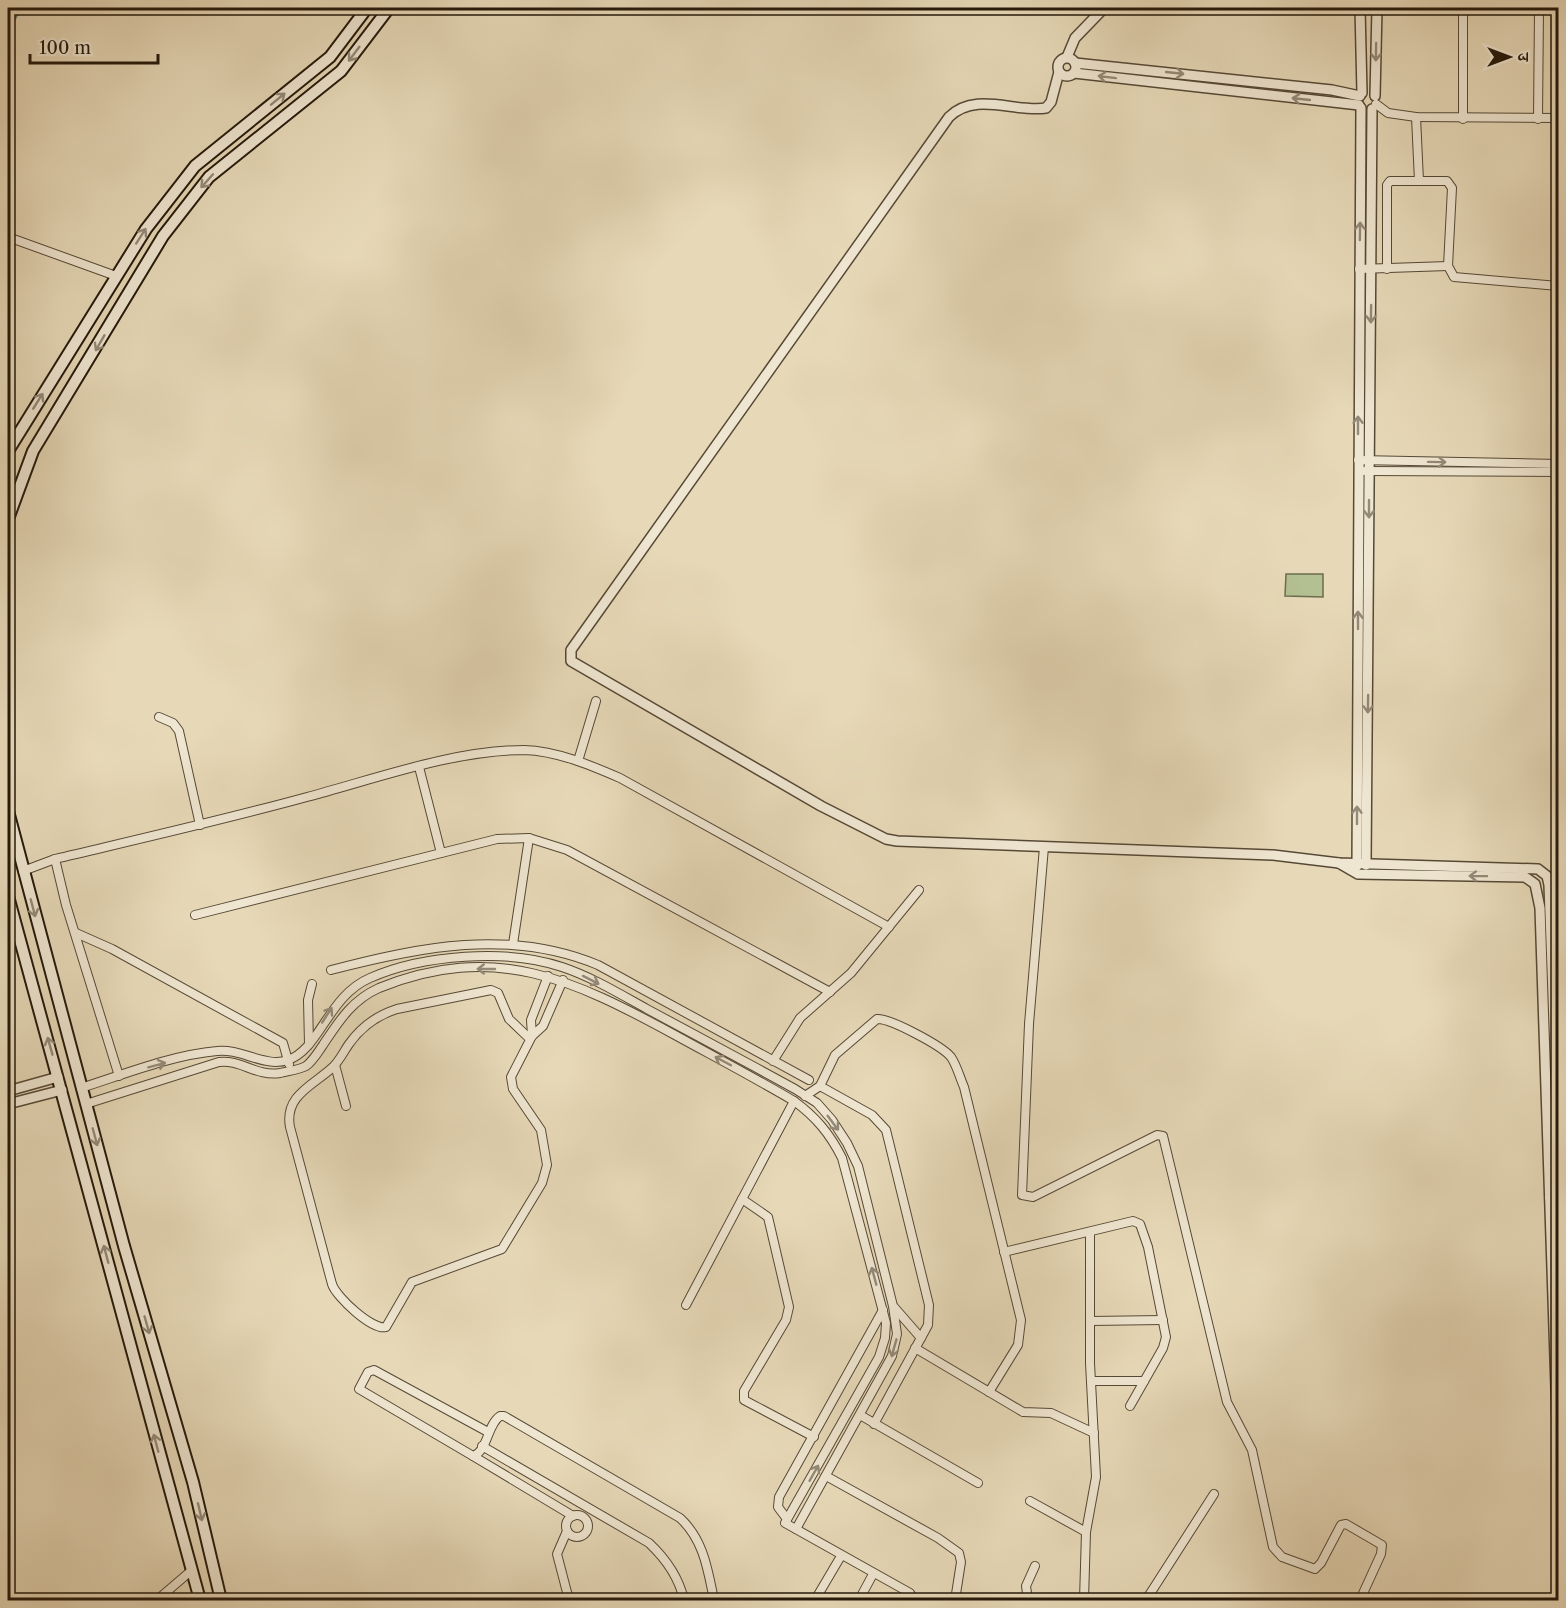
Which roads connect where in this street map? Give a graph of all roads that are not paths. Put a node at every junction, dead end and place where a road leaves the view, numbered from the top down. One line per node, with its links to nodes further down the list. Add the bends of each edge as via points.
1 (367, 8): 17 (main road, one-way to 1, via 330,57)
2 (389, 8): 18 (main road, one-way to 18, via 341,71)
3 (1104, 8): 8 (street, via 1075,38)
4 (1359, 8): 11 (street)
5 (1377, 8): 12 (street, one-way to 12)
6 (1464, 8): 15 (street)
7 (1539, 8): 16 (street)
8 (1066, 57): 9 (street); 10 (street, via 1058,63)
9 (1075, 68): 10 (street, via 1067,76); 11 (street, via 1332,90)
10 (1059, 72): 42 (street, via 1052,102 1046,108 974,104 949,117 570,655 574,665 886,839)
11 (1360, 100): 12 (street, via 1366,110); 12 (street, via 1368,92); 23 (street, one-way to 11)
12 (1374, 103): 13 (street, via 1388,113); 24 (street)
13 (1416, 117): 15 (street); 19 (street)
14 (1558, 118): 16 (street)
15 (1463, 119): 16 (street)
16 (1538, 119)
17 (240, 129): 18 (main road); 25 (main road, one-way to 17, via 146,229 195,166)
18 (252, 143): 34 (main road, one-way to 34, via 209,177 163,236 33,451)
19 (1419, 181): 21 (street, via 1450,182); 22 (street, via 1390,181 1387,185)
20 (8, 237): 25 (street)
21 (1448, 266): 22 (street); 26 (street, via 1454,277 1466,280)
22 (1387, 268): 24 (street)
23 (1359, 269): 24 (street); 28 (street, one-way to 23)
24 (1372, 269): 29 (street, one-way to 29)
25 (116, 276): 27 (main road, one-way to 25)
26 (1558, 286)
27 (8, 451)
28 (1358, 460): 29 (street); 31 (street)
29 (1370, 460): 30 (street, one-way to 30); 32 (street)
30 (1558, 464)
31 (1358, 471): 32 (street); 45 (street, one-way to 31)
32 (1370, 471): 33 (street); 45 (street, one-way to 45)
33 (1558, 472)
34 (8, 519)
35 (596, 701): 37 (street)
36 (159, 717): 40 (street, via 173,723 179,731)
37 (578, 761): 38 (street, via 527,750); 52 (street, via 620,778)
38 (419, 767): 40 (street); 43 (street)
39 (8, 813): 47 (main road)
40 (200, 825): 44 (street)
41 (529, 838): 43 (street, via 497,839); 54 (street); 62 (street, via 567,850)
42 (1044, 847): 46 (street, via 1273,855); 136 (street, via 1029,1024 1022,1195 1033,1197 1157,1135 1163,1136 1227,1402 1252,1450 1273,1547 1279,1556 1315,1569 1341,1525 1377,1540 1382,1545 1381,1554)
43 (441, 853): 51 (street)
44 (55, 859): 47 (street); 53 (street)
45 (1362, 861): 46 (street); 48 (street); 85 (street, via 1538,869 1547,876)
46 (1339, 863): 48 (street)
47 (23, 871): 77 (main road, one-way to 77)
48 (1362, 874): 86 (street, one-way to 48, via 1540,908 1535,884 1525,876)
49 (919, 890): 52 (street)
50 (8, 896): 72 (main road, one-way to 50)
51 (195, 915)
52 (889, 927): 62 (street)
53 (76, 933): 65 (street, via 282,1043); 71 (street)
54 (513, 944): 55 (street); 58 (street, via 426,948); 66 (street, via 571,953 598,965)
55 (511, 958): 56 (street); 57 (street); 64 (street, one-way to 55, via 335,1004 370,978 427,962)
56 (561, 966): 60 (street); 70 (street, one-way to 70)
57 (510, 969): 59 (street); 68 (street, one-way to 68, via 435,973 361,996 312,1060)
58 (331, 970)
59 (548, 976): 60 (street); 63 (street, via 531,1020)
60 (560, 979): 63 (street, via 543,1026); 74 (street, one-way to 60, via 614,1002)
61 (312, 984): 64 (street)
62 (830, 992): 66 (street, via 800,1018)
63 (531, 1037): 67 (street, via 509,1019 498,993 484,990 383,1014 359,1032); 67 (street, via 513,1070 511,1084 541,1130 547,1165 542,1183 502,1249 412,1282 382,1329 335,1293 289,1119 296,1096)
64 (309, 1044): 65 (street)
65 (289, 1060): 68 (street); 69 (street, one-way to 65, via 216,1051 234,1051 271,1062)
66 (773, 1061): 70 (street); 73 (street)
67 (335, 1065): 84 (street)
68 (291, 1071): 75 (street, via 258,1073 224,1061)
69 (134, 1072): 71 (street); 75 (street)
70 (767, 1073): 74 (street); 80 (street)
71 (119, 1076): 77 (street)
72 (58, 1077): 78 (main road); 79 (street)
73 (809, 1080)
74 (762, 1083): 81 (street)
75 (138, 1086): 83 (street)
76 (820, 1086): 80 (street); 90 (street, via 835,1055 877,1019 887,1020 943,1049 964,1087); 96 (street, via 872,1115 886,1130 929,1305 930,1319)
77 (81, 1088): 83 (main road)
78 (62, 1090): 82 (street); 121 (main road, one-way to 78)
79 (8, 1091)
80 (805, 1095): 92 (street, one-way to 92, via 832,1120 858,1166)
81 (794, 1101): 88 (street); 93 (street, one-way to 81, via 842,1158 817,1120)
82 (8, 1104)
83 (86, 1104): 123 (main road, one-way to 123, via 193,1482)
84 (346, 1106)
85 (1558, 1136)
86 (1553, 1159): 87 (street)
87 (1554, 1197): 108 (street)
88 (742, 1198): 91 (street); 106 (street, via 768,1217 789,1307 786,1320 744,1391 744,1400)
89 (1090, 1232): 90 (street); 94 (street, via 1133,1221 1140,1224); 95 (street)
90 (1004, 1252): 100 (street, via 1021,1334)
91 (686, 1305)
92 (893, 1306): 96 (street); 102 (street, one-way to 102, via 896,1345)
93 (883, 1310): 106 (street); 115 (street, one-way to 93, via 879,1358 885,1338)
94 (1163, 1320): 95 (street); 99 (street, via 1163,1347)
95 (1090, 1321): 98 (street)
96 (921, 1338): 97 (street)
97 (915, 1347): 100 (street); 103 (street)
98 (1091, 1381): 99 (street); 105 (street)
99 (1144, 1381): 101 (street)
100 (989, 1392): 105 (street, via 1023,1412 1052,1413)
101 (1130, 1406)
102 (860, 1415): 103 (street); 110 (street)
103 (874, 1424): 111 (street)
104 (488, 1432): 107 (street); 109 (street, via 374,1370 368,1372 360,1392); 128 (street, via 497,1418 504,1416 680,1518 705,1556)
105 (1094, 1433): 118 (street, via 1096,1477)
106 (814, 1437): 115 (street, via 779,1497 778,1507)
107 (482, 1446): 109 (street); 127 (street, via 649,1543 662,1555 682,1589)
108 (1558, 1449)
109 (473, 1456): 114 (street)
110 (826, 1476): 116 (street); 132 (street, via 959,1553 956,1594)
111 (978, 1483)
112 (1214, 1494): 135 (street)
113 (1030, 1501): 118 (street)
114 (573, 1516): 117 (street, via 566,1524); 117 (street, via 583,1517 587,1530 575,1537)
115 (786, 1521): 116 (street)
116 (796, 1530): 119 (street)
117 (567, 1531): 126 (street, via 557,1554)
118 (1086, 1533): 134 (street)
119 (841, 1556): 122 (street); 129 (street)
120 (1035, 1566): 133 (street, via 1026,1586)
121 (192, 1570): 124 (street); 125 (main road)
122 (873, 1574): 130 (street); 131 (street, via 910,1593)
123 (219, 1598)
124 (157, 1600)
125 (200, 1600)
126 (569, 1600)
127 (684, 1600)
128 (714, 1600)
129 (815, 1600)
130 (859, 1600)
131 (914, 1600)
132 (961, 1600)
133 (1028, 1600)
134 (1084, 1600)
135 (1146, 1600)
136 (1360, 1600)

